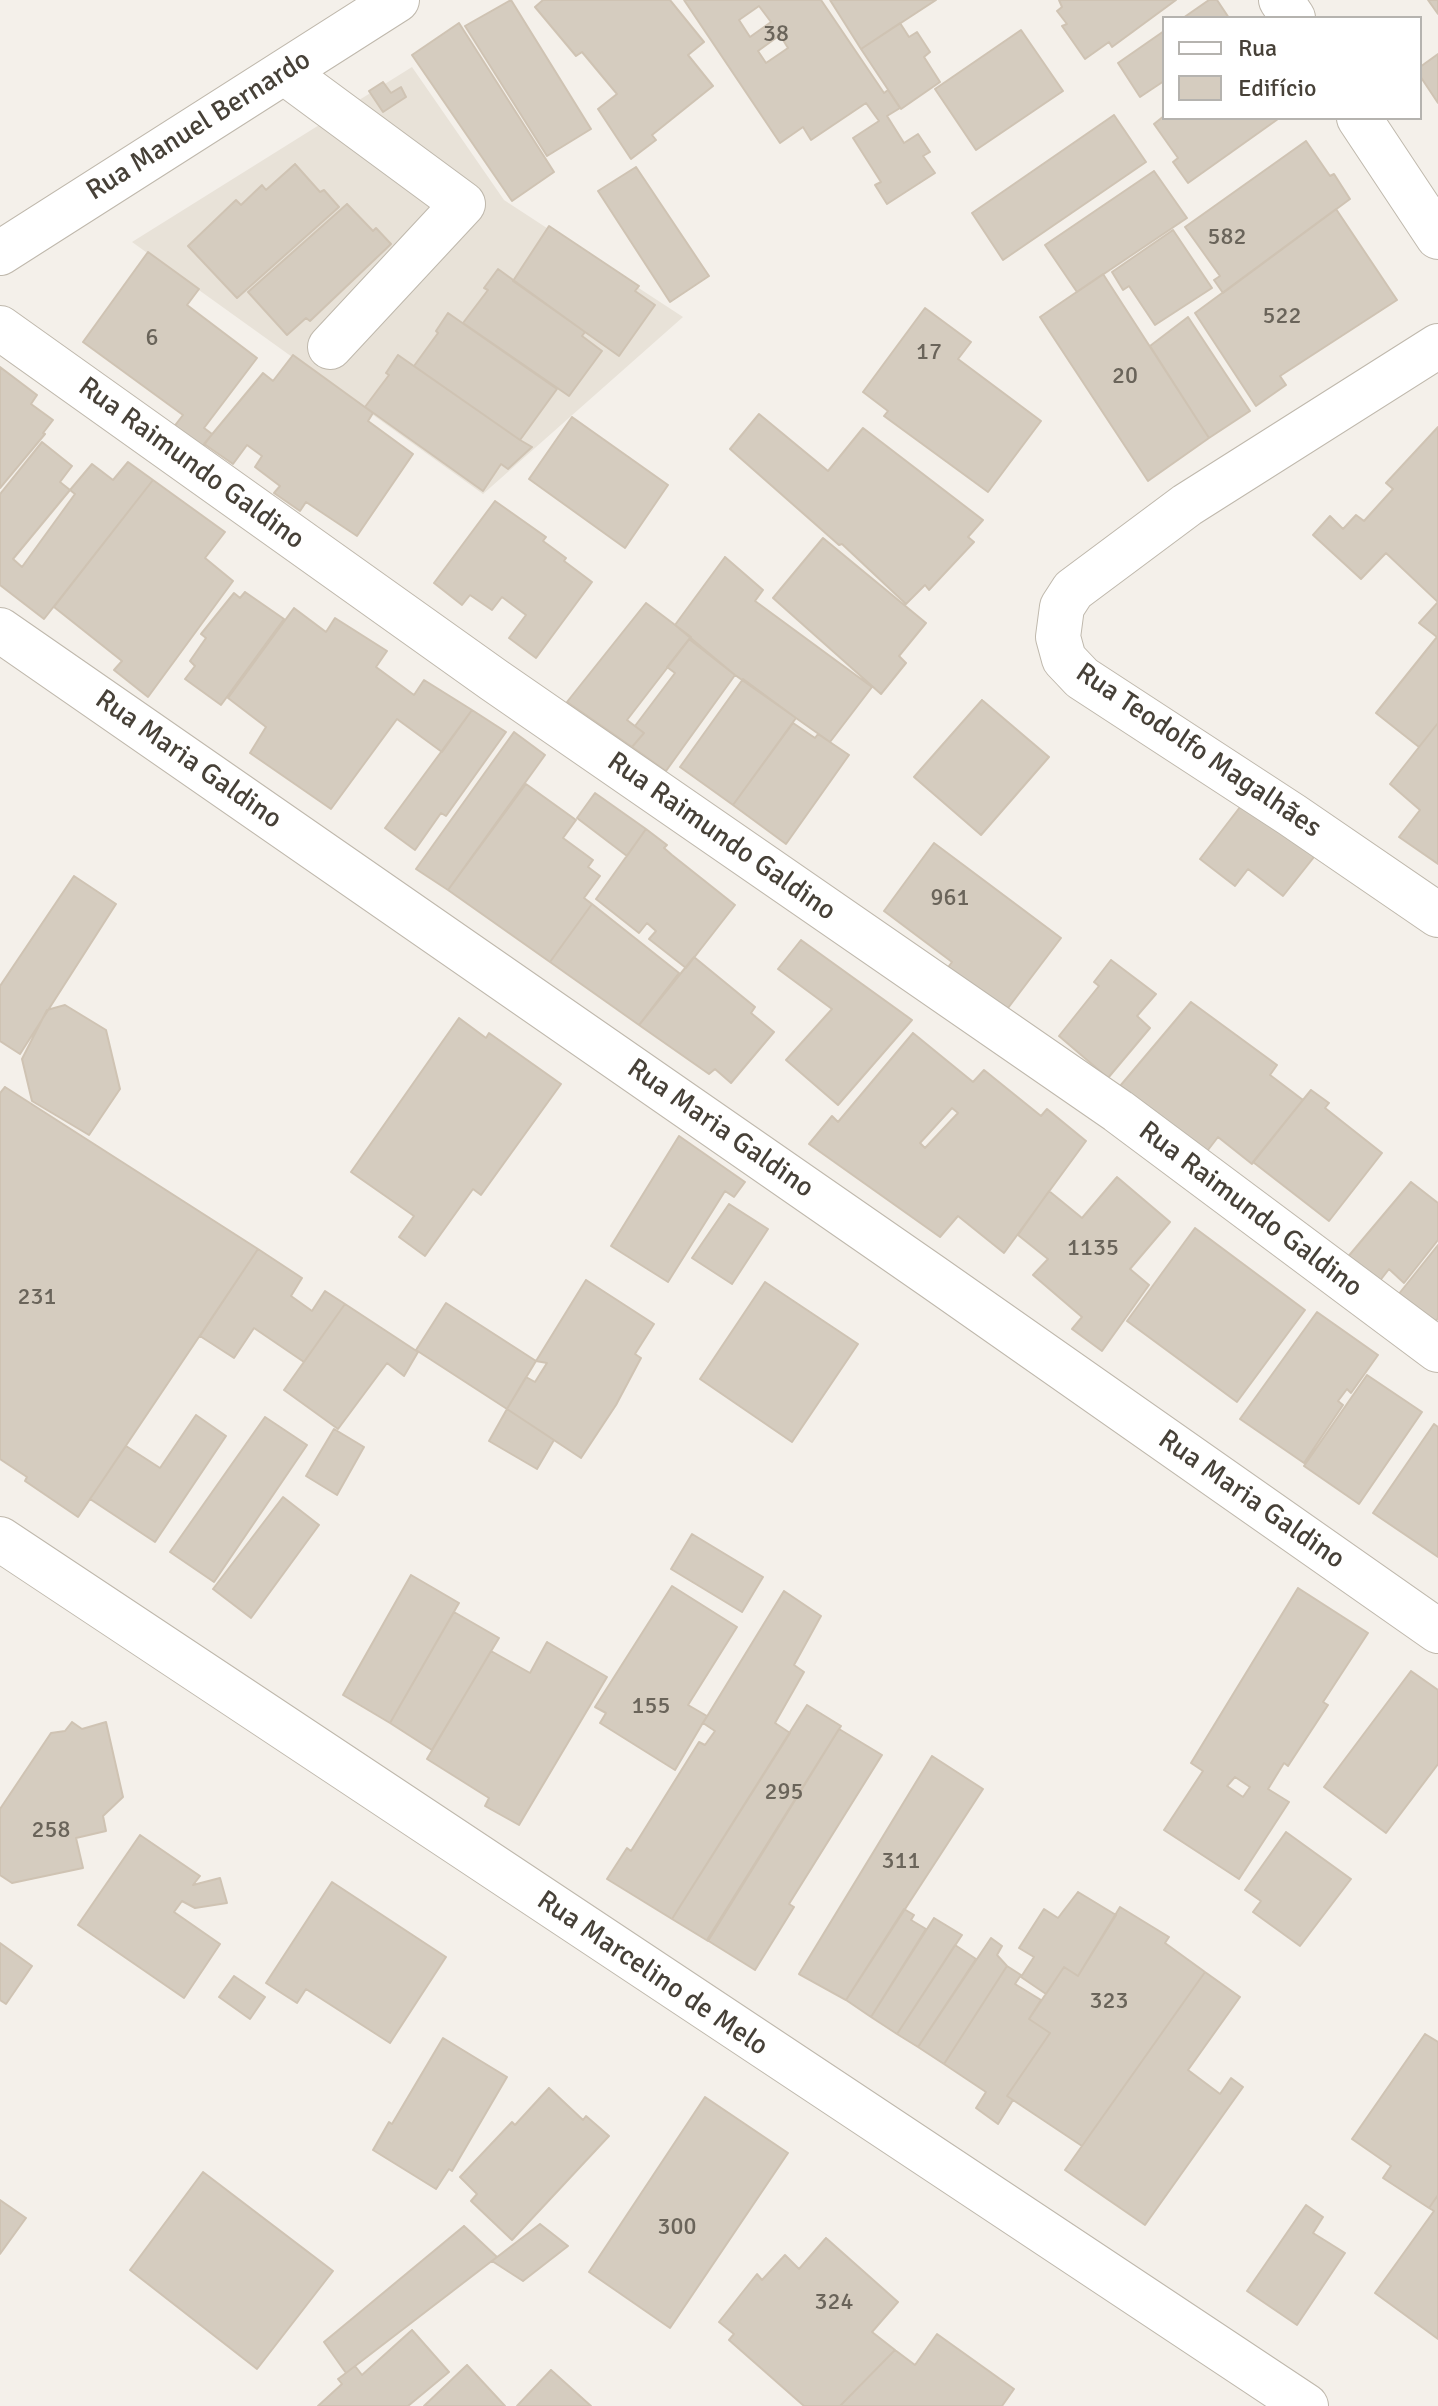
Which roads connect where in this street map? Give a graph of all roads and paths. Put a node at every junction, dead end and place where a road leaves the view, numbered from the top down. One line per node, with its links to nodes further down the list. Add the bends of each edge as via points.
1 (397, 0): 2 (street, Rua Manuel Bernardo)
2 (284, 72): 5 (street, Rua Manuel Bernardo); 8 (street, via 463,204)
3 (1360, 120): 4 (street)
4 (1438, 237)
5 (0, 253)
6 (0, 328): 11 (street, Rua Raimundo Galdino, via 494,680 1118,1111)
7 (1438, 346): 10 (street, Rua Teodolfo Magalhães, via 1187,505 1073,590 1062,607 1058,637 1064,659 1082,678)
8 (330, 347)
9 (0, 630): 13 (street, Rua Maria Galdino)
10 (1438, 915)
11 (1438, 1350)
12 (0, 1539): 14 (street, Rua Marcelino de Melo)
13 (1438, 1631)
14 (1306, 2406)

